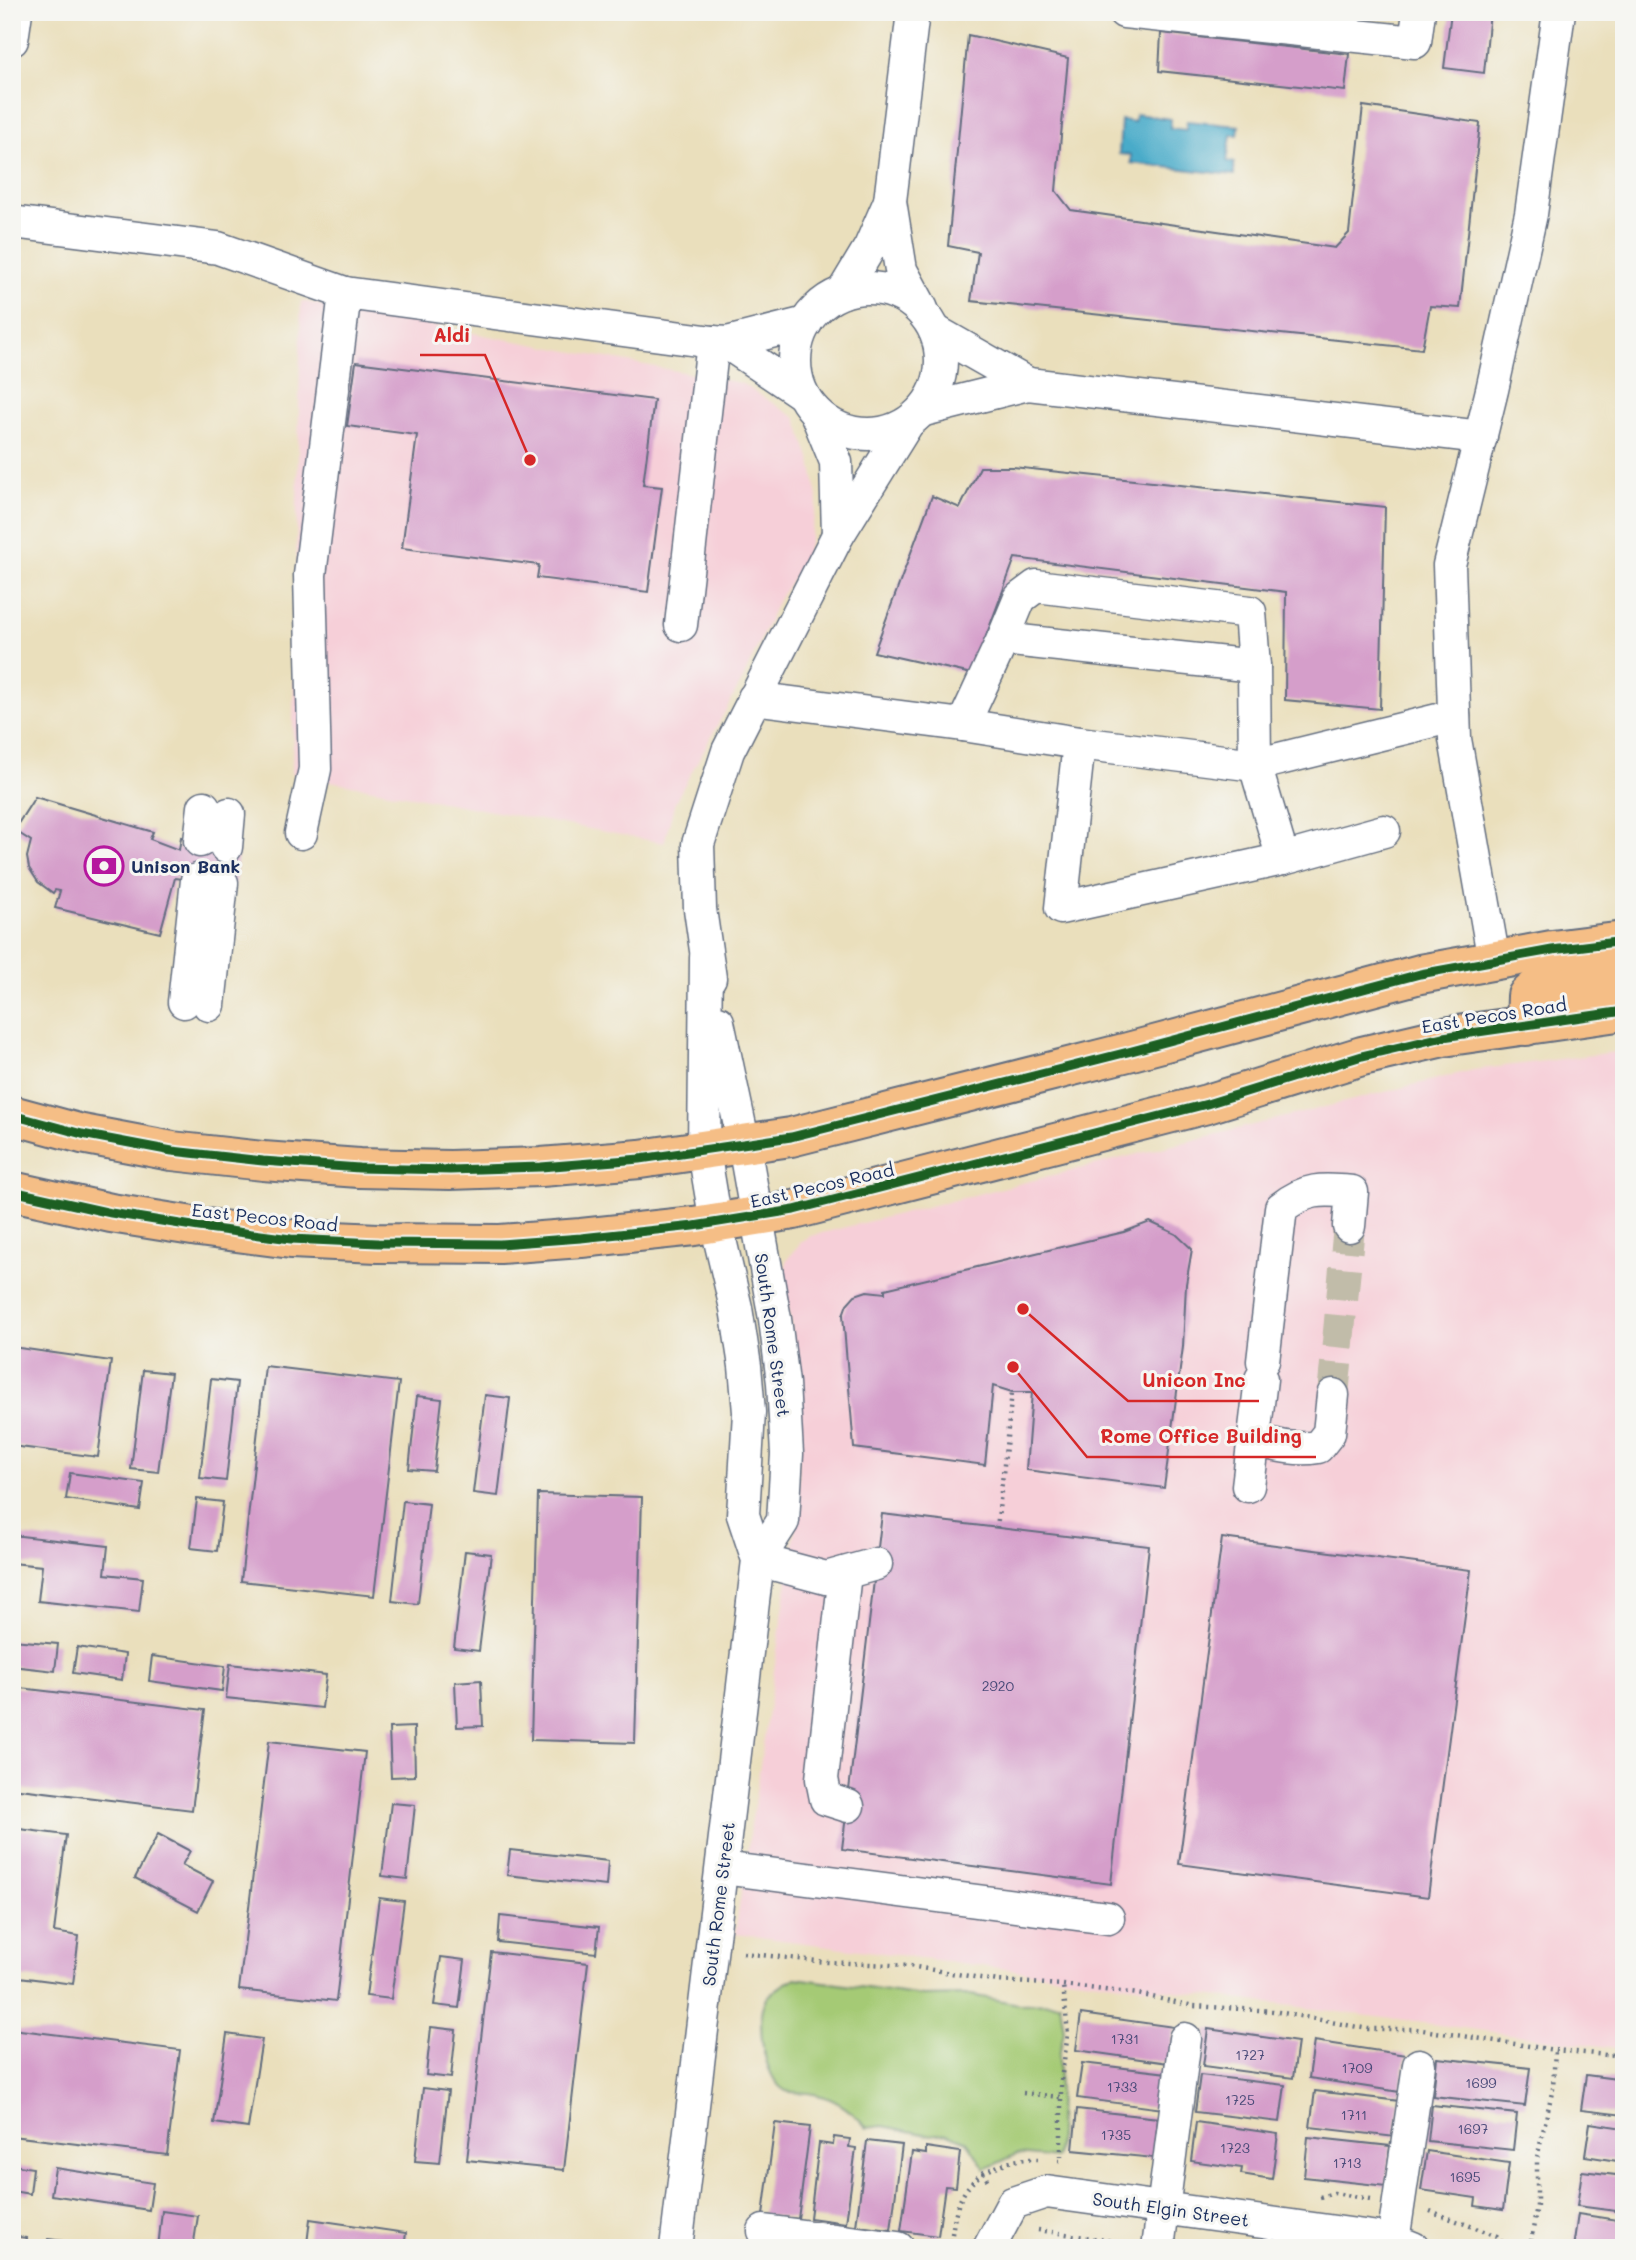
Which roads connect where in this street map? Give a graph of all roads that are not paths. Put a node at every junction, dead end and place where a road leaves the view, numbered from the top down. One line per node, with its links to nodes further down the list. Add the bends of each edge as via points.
1 (16, 12): 6 (street)
2 (913, 12): 7 (street)
3 (1124, 12): 4 (street, via 1415,42)
4 (1419, 12)
5 (1559, 12): 17 (street, via 1531,214)
6 (12, 40)
7 (890, 201): 9 (street); 11 (street, via 901,270)
8 (12, 222): 10 (street, via 218,248)
9 (843, 292): 11 (street, via 888,291 908,299); 12 (street, via 822,304)
10 (345, 293): 13 (street); 29 (street, via 310,575 315,769)
11 (930, 322): 14 (street); 16 (street, via 942,352 942,372 935,393)
12 (806, 323): 13 (street); 15 (street, via 796,345 795,369)
13 (720, 343): 15 (street); 19 (street)
14 (1028, 384): 16 (street); 17 (street)
15 (809, 403): 16 (street, via 836,427 860,435 884,433); 18 (street, via 836,461)
16 (915, 417): 18 (street)
17 (1481, 437): 23 (street, via 1449,565)
18 (838, 535): 22 (street)
19 (681, 625)
20 (1003, 639): 21 (street); 21 (street, via 1020,598 1035,586 1250,612); 24 (street)
21 (1254, 666): 26 (street)
22 (754, 698): 24 (street); 34 (street, via 728,751 698,844)
23 (1454, 716): 26 (street); 35 (street)
24 (963, 726): 25 (street)
25 (1079, 743): 26 (street); 31 (street, via 1061,908)
26 (1255, 765): 31 (street)
27 (217, 811): 30 (street)
28 (1384, 831): 31 (street)
29 (301, 833)
30 (213, 844)
31 (1283, 859)
32 (209, 882): 37 (street)
33 (1624, 941): 35 (main road)
34 (706, 958): 41 (street, South Rome Street); 42 (street, South Rome Street)
35 (1494, 961): 41 (main road, via 1420,974 1116,1055)
36 (1624, 978): 39 (main road, via 1535,989 1527,996)
37 (196, 1003)
38 (1624, 1012): 39 (main road, East Pecos Road)
39 (1526, 1026): 44 (main road, East Pecos Road, via 1443,1037 1362,1056 1207,1104)
40 (12, 1115): 42 (main road, via 172,1151 359,1168 541,1167)
41 (744, 1145): 42 (main road); 44 (street, South Rome Street)
42 (704, 1151): 45 (street, South Rome Street)
43 (12, 1191): 45 (main road, East Pecos Road, via 199,1227 378,1243 500,1244)
44 (756, 1218): 45 (main road, East Pecos Road); 50 (street, South Rome Street, via 775,1319 787,1454 783,1521)
45 (716, 1223): 50 (street, South Rome Street, via 745,1366 749,1412 743,1515)
46 (1349, 1226): 48 (street, via 1352,1192 1298,1195 1281,1208)
47 (1333, 1395): 48 (street, via 1329,1433 1318,1447 1304,1450)
48 (1254, 1440): 49 (street)
49 (1248, 1486)
50 (758, 1560): 52 (street, via 826,1578); 54 (street, South Rome Street)
51 (876, 1564): 52 (street)
52 (845, 1573): 53 (street, via 822,1779 826,1799)
53 (848, 1806)
54 (722, 1868): 55 (street); 62 (street, South Rome Street)
55 (1108, 1918)
56 (1185, 2039): 58 (street)
57 (1419, 2065): 60 (street)
58 (1163, 2208): 60 (street, South Elgin Street); 61 (street); 64 (street, South Elgin Street, via 1046,2192 1013,2203)
59 (764, 2231): 63 (street)
60 (1399, 2245)
61 (1158, 2246)
62 (676, 2248)
63 (898, 2248)
64 (989, 2248)

